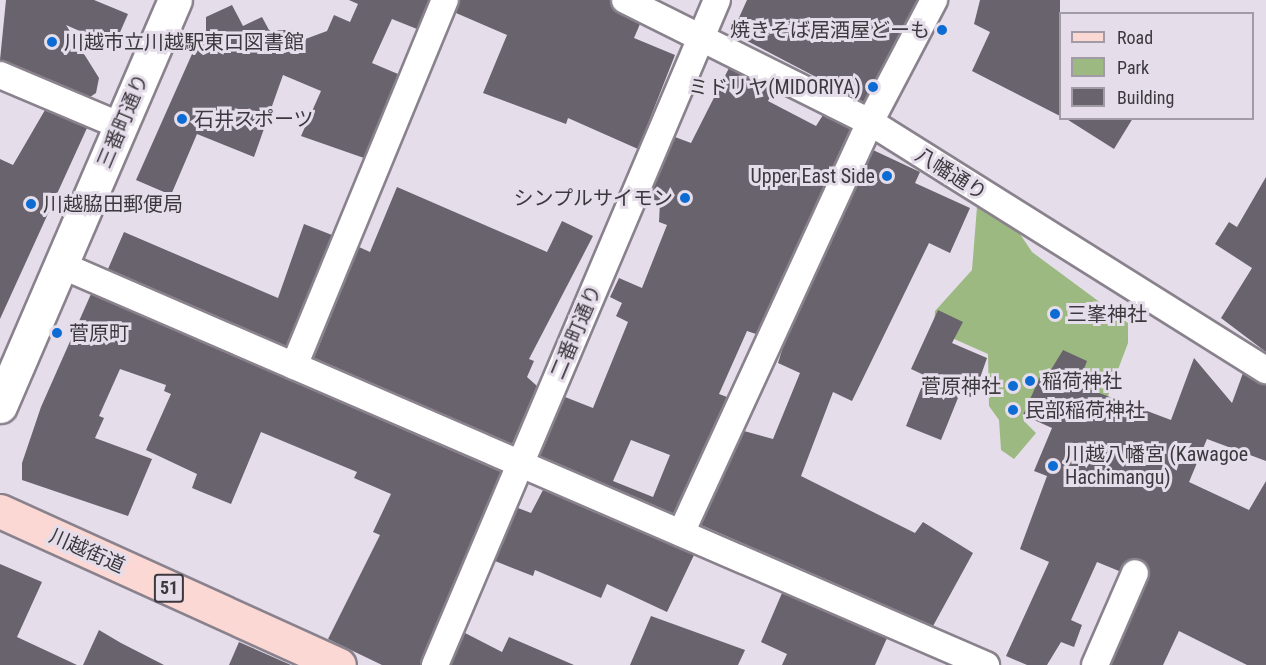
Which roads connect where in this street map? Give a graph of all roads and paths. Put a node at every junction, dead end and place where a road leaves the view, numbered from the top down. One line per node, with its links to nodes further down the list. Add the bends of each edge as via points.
1 (175, 0): 9 (street, 三番町通り)
2 (445, 0): 11 (street)
3 (625, 0): 6 (street, 八幡通り)
4 (717, 0): 6 (street, 二番町通り)
5 (934, 0): 8 (street)
6 (702, 34): 8 (street, 八幡通り); 14 (street, 二番町通り)
7 (0, 75): 9 (street)
8 (870, 122): 12 (street, 八幡通り); 16 (street)
9 (121, 126): 10 (street, 三番町通り)
10 (61, 265): 11 (street); 13 (street, 三番町通り)
11 (294, 366): 14 (street)
12 (1266, 370)
13 (0, 406)
14 (520, 464): 16 (street); 20 (street, 二番町通り)
15 (0, 511): 19 (main road, 川越街道 / 51)
16 (681, 533): 18 (street)
17 (1135, 573): 22 (street)
18 (939, 656): 21 (street)
19 (339, 665)
20 (435, 665)
21 (986, 665)
22 (1095, 665)

